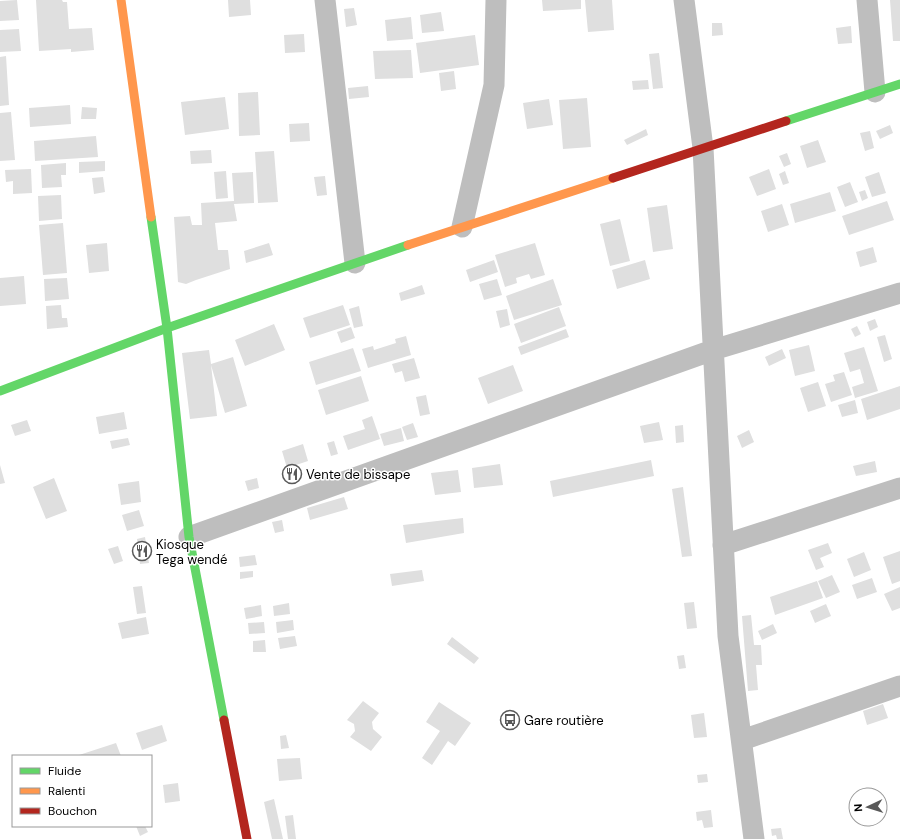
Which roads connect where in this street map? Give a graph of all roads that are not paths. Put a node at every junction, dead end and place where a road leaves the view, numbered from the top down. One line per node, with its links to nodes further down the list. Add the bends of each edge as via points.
1 (120, 0): 12 (street)
2 (325, 0): 10 (street)
3 (496, 0): 9 (street, via 494,85)
4 (684, 0): 8 (street)
5 (867, 0): 7 (street)
6 (900, 84): 7 (street)
7 (875, 92): 8 (street)
8 (703, 148): 9 (street); 13 (street)
9 (462, 227): 10 (street)
10 (355, 263): 12 (street)
11 (900, 293): 13 (street)
12 (167, 328): 14 (street); 16 (street)
13 (713, 350): 16 (street); 17 (street)
14 (0, 391)
15 (900, 488): 17 (street)
16 (189, 537): 20 (street)
17 (723, 545): 19 (street, via 728,636)
18 (900, 686): 19 (street)
19 (742, 740): 21 (street)
20 (247, 839)
21 (754, 839)

